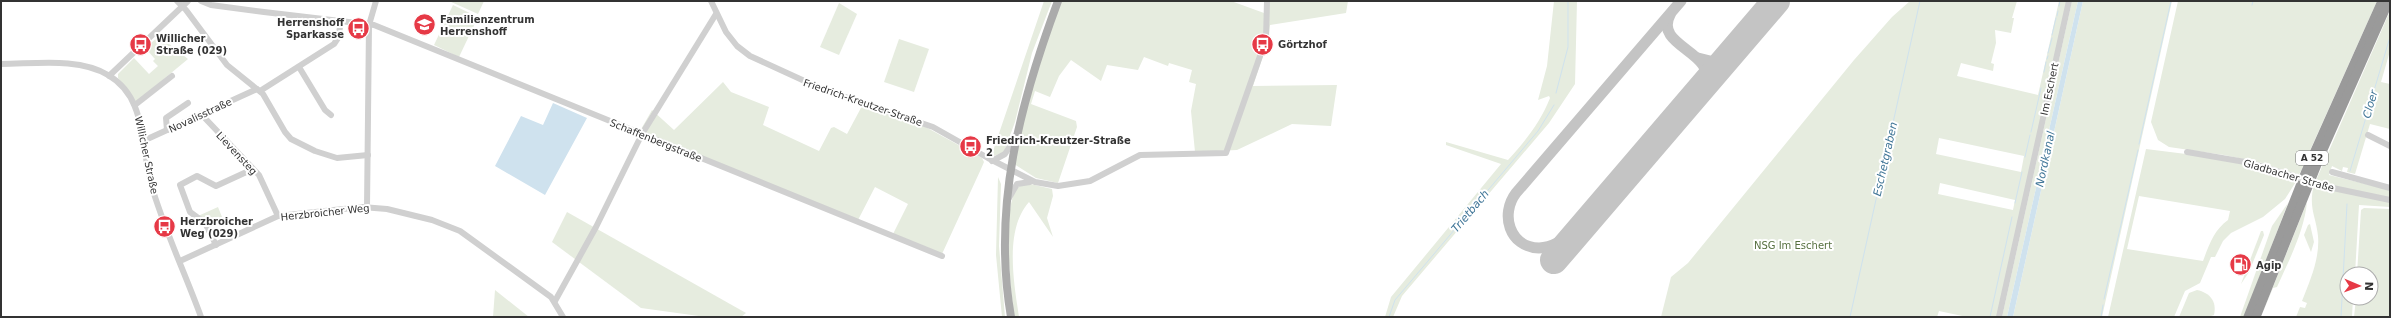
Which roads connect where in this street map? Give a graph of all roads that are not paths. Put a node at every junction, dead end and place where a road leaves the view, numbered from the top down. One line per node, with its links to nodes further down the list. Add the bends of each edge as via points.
1 (177, 1): 11 (street)
2 (188, 1): 11 (street)
3 (201, 1): 13 (street, Schaffenbergstraße, via 211,5)
4 (376, 1): 14 (street)
5 (711, 1): 12 (street, Friedrich-Kreutzer-Straße)
6 (1058, 1): 27 (main road, via 1031,76)
7 (1267, 1): 38 (street, Friedrich-Kreutzer-Straße, via 1266,39 1226,153 1140,155 1090,181 1058,186)
8 (2069, 1): 53 (street, Im Eschert)
9 (2382, 1): 36 (highway, A 52)
10 (2389, 1): 31 (highway, A 52)
11 (183, 7): 17 (street); 19 (street, via 225,62)
12 (716, 14): 25 (street); 33 (street, Friedrich-Kreutzer-Straße, via 734,42 750,56 822,89 929,125)
13 (341, 22): 14 (street, Schaffenbergstraße); 16 (street, Novalisstraße, via 336,43)
14 (369, 25): 25 (street, Schaffenbergstraße); 32 (street)
15 (1, 64): 17 (street, via 71,65 93,69)
16 (299, 67): 19 (street, Novalisstraße); 23 (street, via 325,110)
17 (110, 76): 21 (street, Willicher Straße, via 127,92)
18 (172, 76): 21 (street, Willicher Straße)
19 (258, 90): 22 (street, Novalisstraße); 32 (street, via 285,132 298,143 337,158)
20 (188, 103): 24 (street, via 166,118)
21 (135, 105): 28 (street, Willicher Straße)
22 (201, 114): 24 (street, Novalisstraße); 34 (street, Lievensteg)
23 (331, 114)
24 (167, 130): 28 (street, Novalisstraße)
25 (642, 134): 47 (street, Schaffenbergstraße); 49 (street, via 596,227)
26 (2368, 136): 29 (street)
27 (1015, 138): 33 (street, via 1005,154); 35 (main road)
28 (143, 141): 48 (street, Willicher Straße, via 152,186)
29 (2390, 146)
30 (2187, 152): 40 (street, Gladbacher Straße, bridge, via 2251,163 2328,187)
31 (2322, 152): 42 (highway); 55 (highway, A 52)
32 (368, 155): 43 (street)
33 (992, 160): 35 (street, Friedrich-Kreutzer-Straße)
34 (253, 169): 45 (street, Lievensteg, via 261,178); 46 (street, via 216,186 198,176 183,181 180,185 190,212 205,223)
35 (1010, 170): 38 (street, Friedrich-Kreutzer-Straße); 44 (main road)
36 (2306, 171): 41 (highway); 54 (highway, A 52)
37 (2332, 172): 39 (street)
38 (1035, 182): 44 (street, Friedrich-Kreutzer-Straße, via 1022,182 1014,188)
39 (2390, 188)
40 (2390, 200)
41 (2287, 201)
42 (2309, 202)
43 (367, 207): 45 (street, Herzbroicher Weg); 49 (street, Herzbroicher Weg, via 398,211 456,229)
44 (1005, 215): 52 (main road, via 1006,273)
45 (278, 216): 46 (street, Herzbroicher Weg)
46 (216, 245): 48 (street, Herzbroicher Weg)
47 (942, 256)
48 (180, 261): 50 (street, Willicher Straße)
49 (554, 301): 51 (street, Herzbroicher Weg)
50 (201, 317)
51 (563, 317)
52 (1011, 317)
53 (1999, 317)
54 (2248, 317)
55 (2256, 317)

